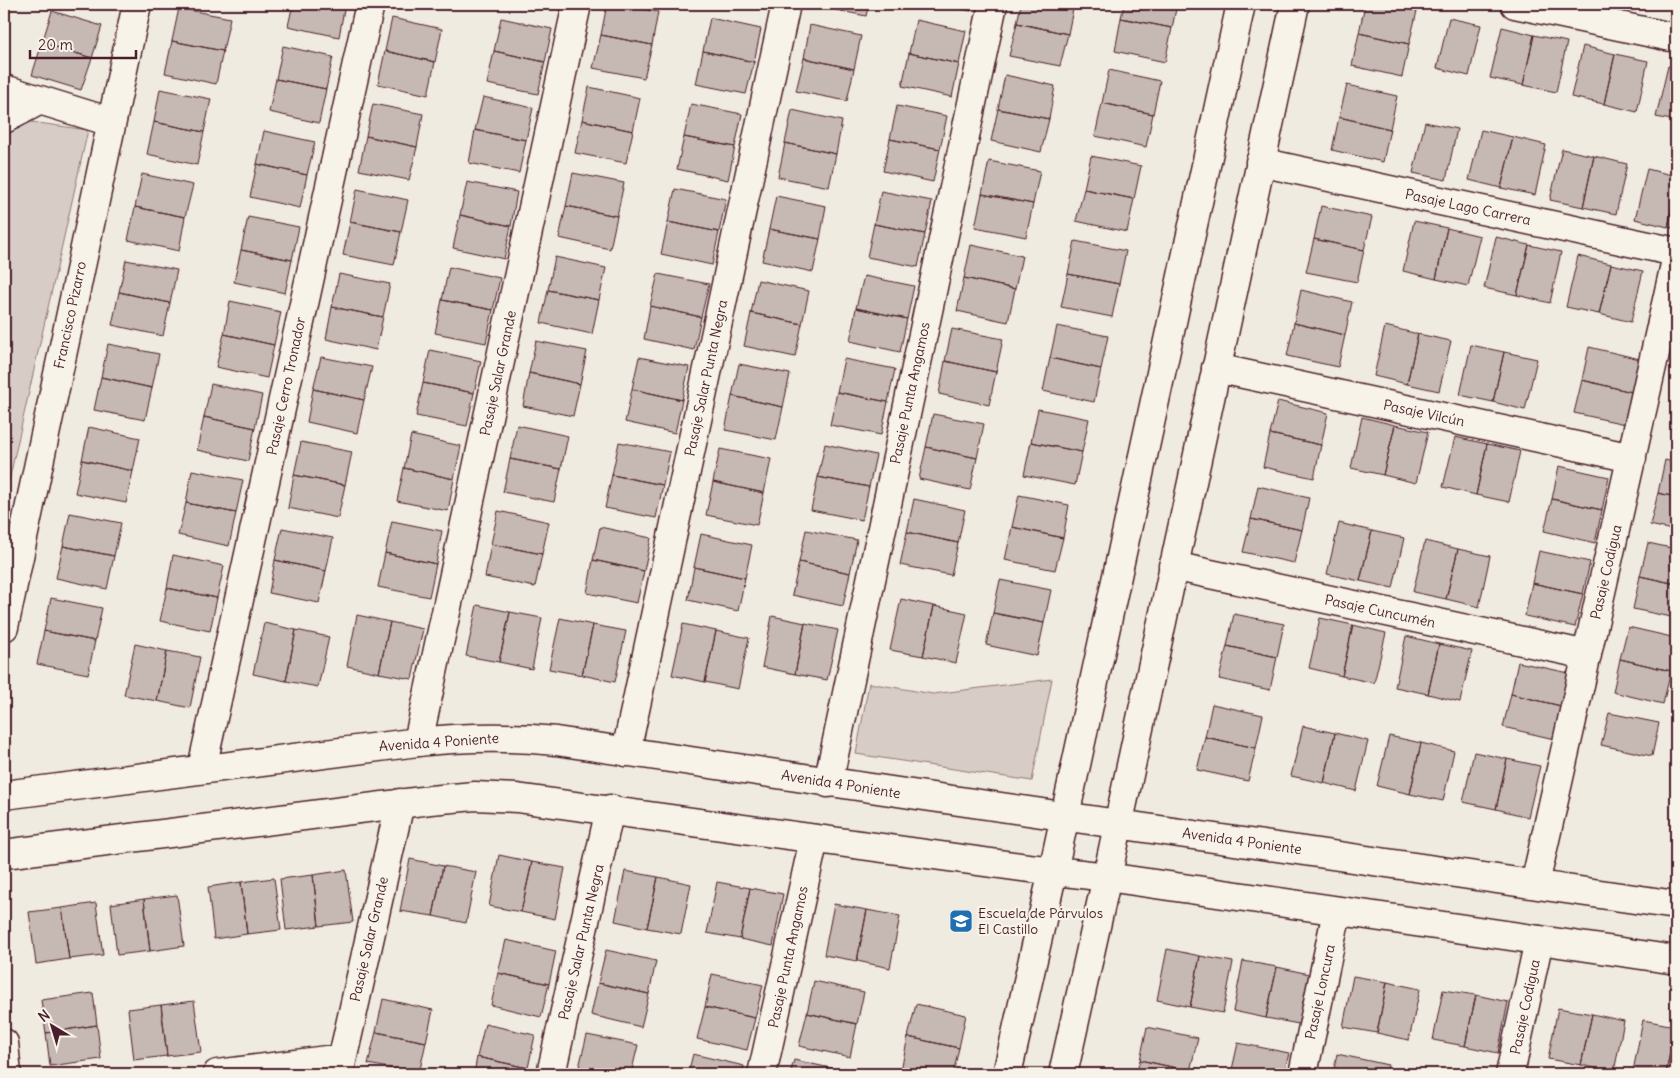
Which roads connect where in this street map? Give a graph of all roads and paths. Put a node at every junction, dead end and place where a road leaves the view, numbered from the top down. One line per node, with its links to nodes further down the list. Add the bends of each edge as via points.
1 (137, 4): 13 (street, Francisco Pizarro)
2 (370, 4): 24 (street, Pasaje Cerro Tronador)
3 (577, 4): 22 (street, Pasaje Salar Grande)
4 (786, 4): 23 (street, Pasaje Salar Punta Negra)
5 (993, 4): 25 (street, Pasaje Punta Angamos)
6 (1241, 4): 29 (street)
7 (1295, 4): 14 (street)
8 (1514, 4): 9 (street)
9 (1676, 38)
10 (4, 89): 11 (street)
11 (40, 100): 12 (street); 13 (street)
12 (4, 119)
13 (111, 122): 20 (street, Francisco Pizarro)
14 (1260, 162): 15 (street, Pasaje Lago Carrera); 17 (street)
15 (1676, 252)
16 (1676, 260): 18 (street, Pasaje Codigua)
17 (1216, 368): 18 (street, Pasaje Vilcún); 19 (street)
18 (1632, 458): 21 (street, Pasaje Codigua)
19 (1173, 566): 21 (street, Pasaje Cuncumén); 30 (street)
20 (5, 615)
21 (1587, 655): 35 (street, Pasaje Codigua)
22 (418, 742): 23 (street, Avenida 4 Poniente, via 454,738 523,738); 24 (street, Avenida 4 Poniente)
23 (626, 752): 25 (street, Avenida 4 Poniente)
24 (202, 768): 26 (street, Avenida 4 Poniente)
25 (828, 782): 29 (street, Avenida 4 Poniente)
26 (4, 795)
27 (400, 803): 28 (street, via 475,796); 32 (street); 41 (street, Pasaje Salar Grande)
28 (610, 809): 31 (street); 44 (street, Pasaje Salar Punta Negra)
29 (1065, 817): 30 (street, Avenida 4 Poniente); 33 (street)
30 (1118, 824): 34 (street); 35 (street, Avenida 4 Poniente)
31 (814, 839): 33 (street); 45 (street, Pasaje Punta Angamos)
32 (4, 854)
33 (1053, 871): 34 (street); 46 (street)
34 (1107, 877): 37 (street); 47 (street)
35 (1535, 884): 36 (street, Avenida 4 Poniente)
36 (1676, 904)
37 (1337, 911): 38 (street); 48 (street, Pasaje Loncura)
38 (1539, 940): 39 (street); 49 (street, Pasaje Codigua)
39 (1676, 960)
40 (4, 1043): 42 (street)
41 (341, 1066): 43 (street)
42 (7, 1074)
43 (218, 1074)
44 (551, 1074)
45 (762, 1074)
46 (1007, 1074)
47 (1063, 1074)
48 (1303, 1074)
49 (1510, 1074)

